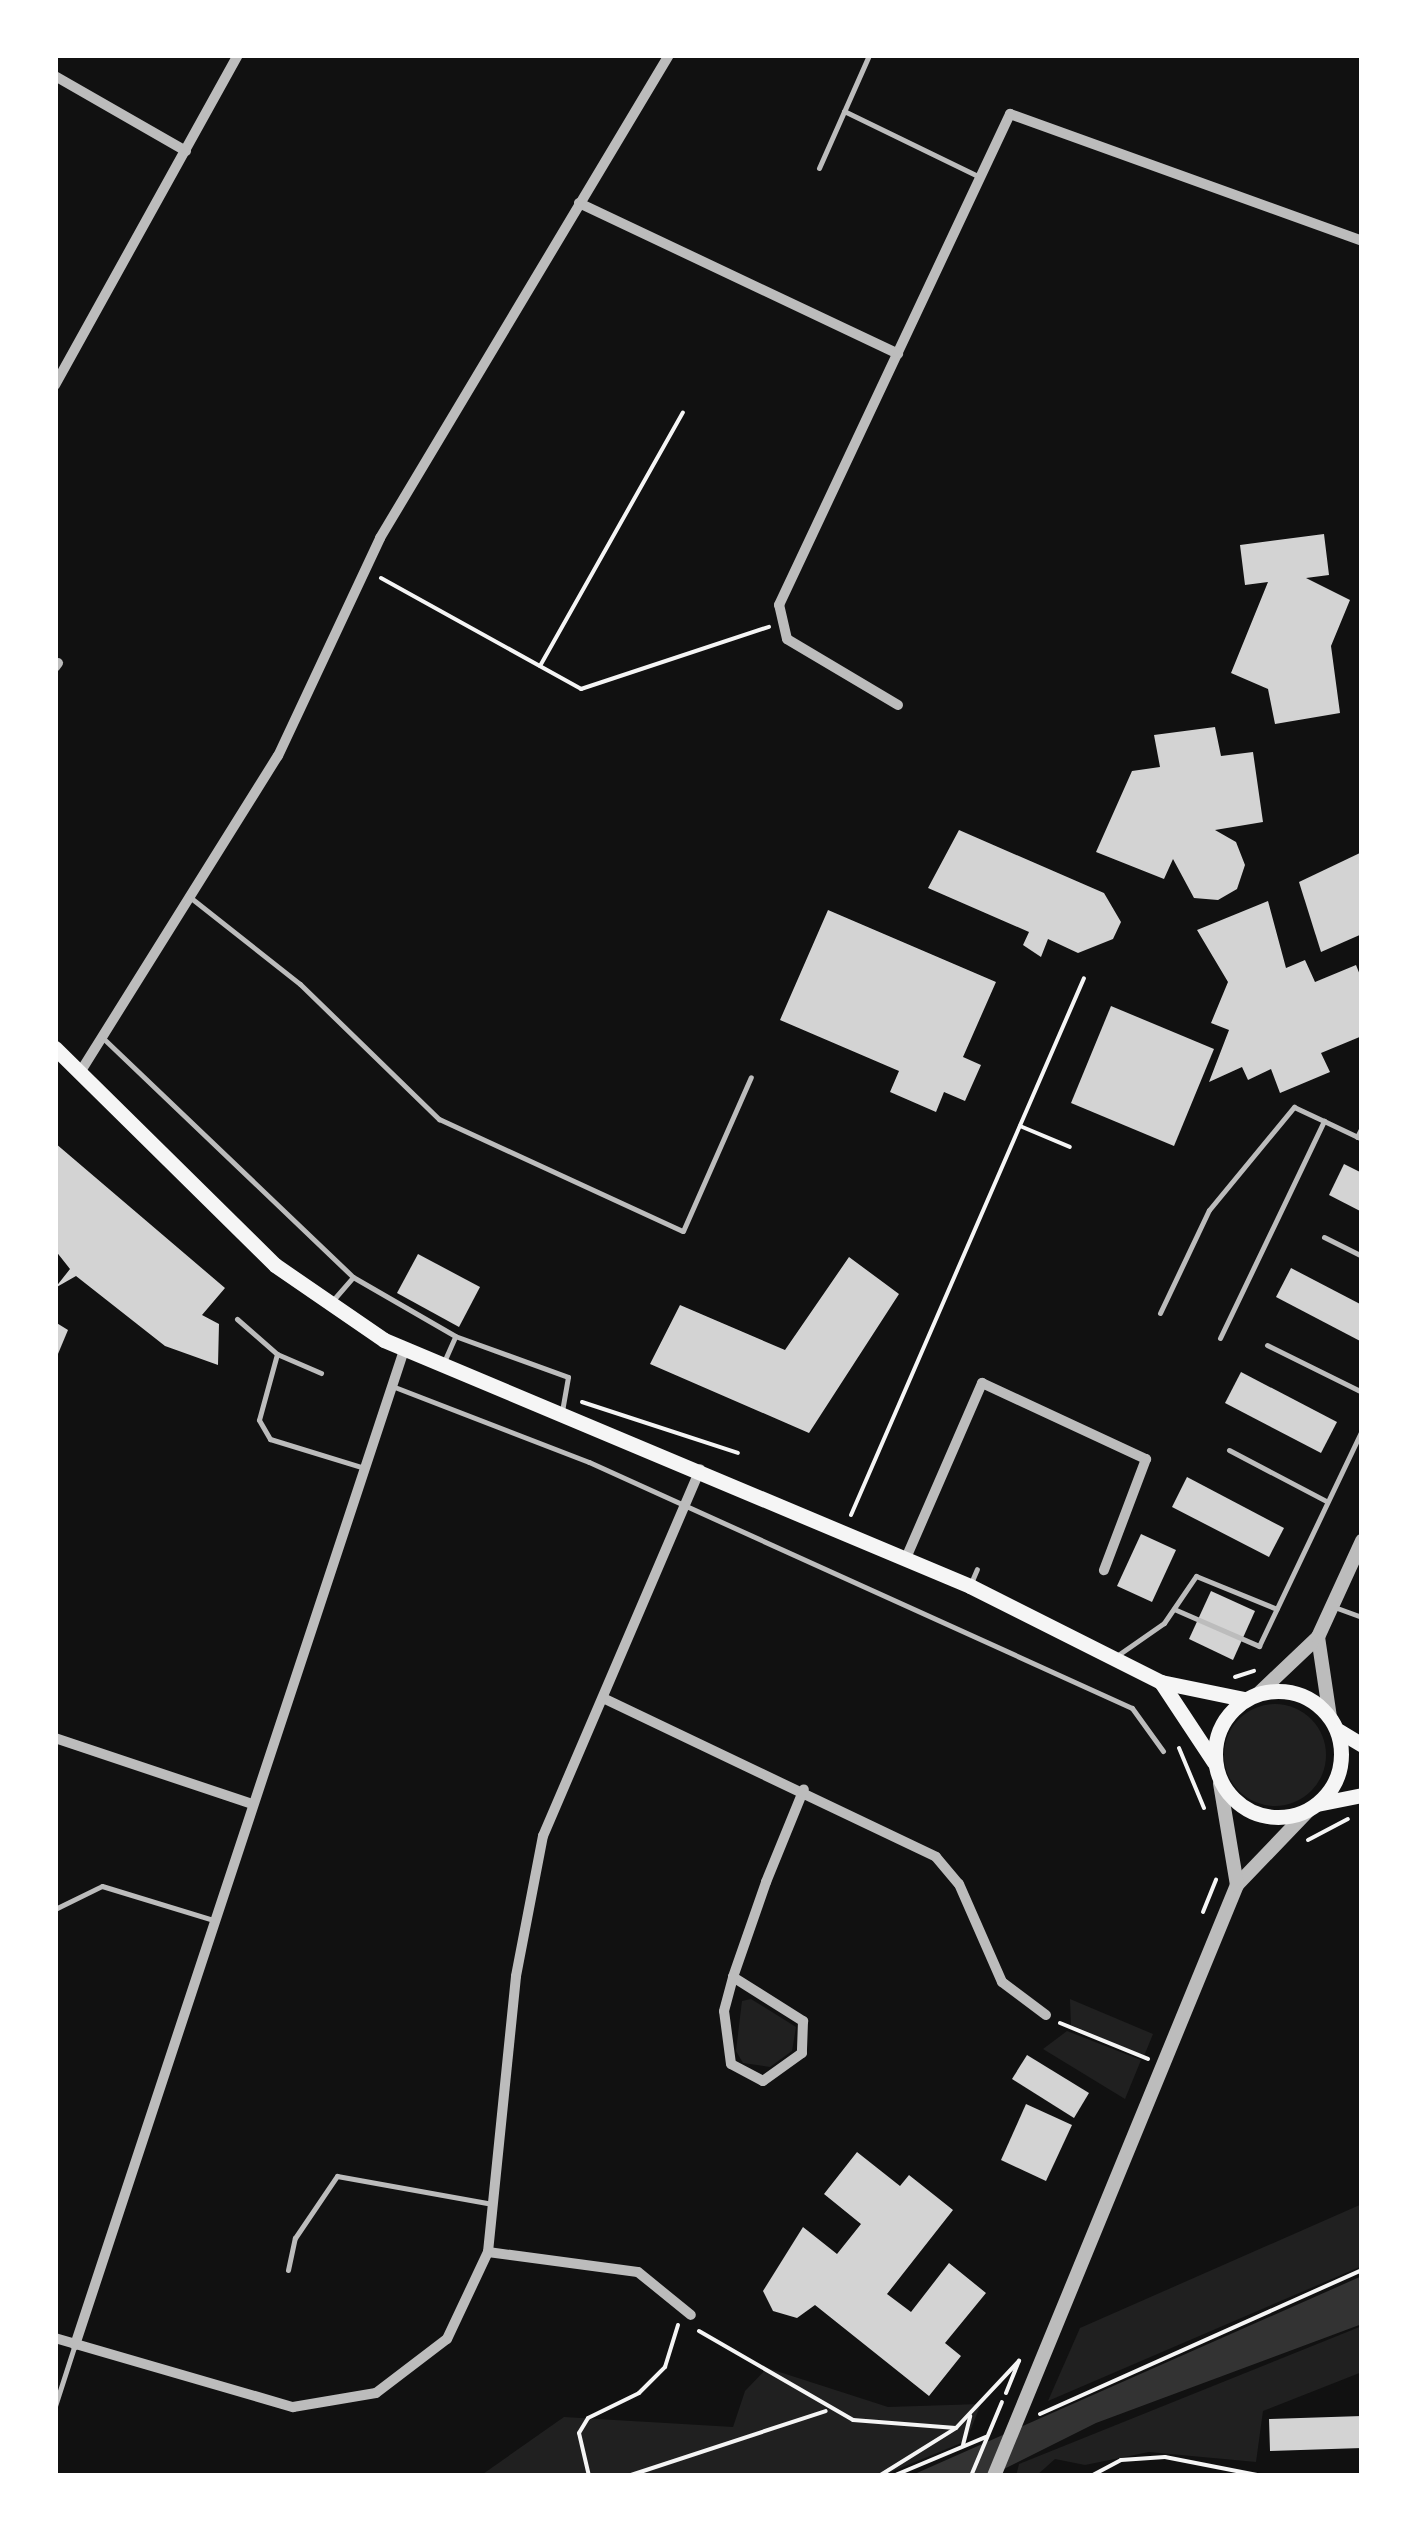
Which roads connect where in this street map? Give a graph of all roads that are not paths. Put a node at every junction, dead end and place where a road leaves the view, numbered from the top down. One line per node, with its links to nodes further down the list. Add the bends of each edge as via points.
1 (238, 55): 6 (street)
2 (668, 55): 9 (street)
3 (869, 55): 5 (lane)
4 (55, 76): 6 (street)
5 (844, 111): 7 (lane); 8 (lane)
6 (186, 151): 12 (street)
7 (819, 168)
8 (980, 177): 10 (street, via 1010,114); 11 (street)
9 (579, 203): 11 (street); 14 (street, via 364,569 278,756)
10 (1362, 241)
11 (898, 354): 13 (street, via 778,624 787,639)
12 (55, 385)
13 (898, 704)
14 (191, 898): 15 (street); 18 (lane, via 300,984 438,1119 684,1231)
15 (105, 1040): 17 (street); 24 (lane)
16 (55, 1048): 17 (main road)
17 (80, 1074): 25 (main road, via 238,1232)
18 (752, 1078)
19 (1324, 1121): 21 (lane); 26 (lane, via 1294,1106 1209,1210); 29 (lane)
20 (1362, 1127): 21 (lane)
21 (1360, 1138)
22 (1324, 1237): 23 (lane)
23 (1362, 1256)
24 (353, 1277): 25 (lane); 28 (lane)
25 (328, 1304): 31 (main road)
26 (1160, 1313)
27 (237, 1318): 32 (lane)
28 (455, 1336): 33 (lane); 37 (lane, via 568,1377)
29 (1220, 1338)
30 (1268, 1345): 36 (lane)
31 (404, 1350): 33 (main road); 35 (street)
32 (277, 1354): 34 (lane); 40 (lane, via 259,1420 270,1438)
33 (442, 1366): 37 (main road)
34 (321, 1373)
35 (392, 1386): 40 (street); 43 (lane)
36 (1362, 1392)
37 (562, 1412): 41 (main road)
38 (1362, 1430): 42 (lane)
39 (1229, 1450): 42 (lane)
40 (361, 1467): 66 (street)
41 (700, 1469): 43 (street); 45 (main road)
42 (1326, 1501): 51 (lane)
43 (685, 1505): 57 (street); 61 (lane, via 1132,1708)
44 (1362, 1542): 49 (street)
45 (906, 1558): 47 (street, via 982,1383 1146,1459); 48 (main road)
46 (976, 1570): 48 (lane)
47 (1104, 1570)
48 (970, 1586): 54 (main road)
49 (1332, 1606): 52 (lane); 53 (street)
50 (1174, 1609): 51 (lane, via 1190,1578 1204,1576); 51 (lane, via 1260,1646); 54 (lane)
51 (1277, 1609)
52 (1362, 1617)
53 (1318, 1637): 56 (street); 58 (street)
54 (1115, 1658): 55 (main road)
55 (1161, 1682): 56 (main road); 62 (main road)
56 (1251, 1697): 58 (main road, via 1295,1693); 62 (main road, via 1220,1729)
57 (602, 1698): 64 (street); 73 (street, via 543,1836 527,1898)
58 (1334, 1724): 60 (main road); 67 (main road, via 1337,1776)
59 (55, 1738): 66 (street)
60 (1362, 1745)
61 (1163, 1751)
62 (1216, 1764): 63 (main road)
63 (1220, 1784): 67 (main road, via 1259,1814); 68 (street)
64 (804, 1789): 71 (street); 72 (street, via 936,1857 959,1884 1002,1982)
65 (1359, 1801): 67 (main road)
66 (252, 1804): 70 (street)
67 (1313, 1807): 68 (street)
68 (1236, 1885): 80 (street)
69 (55, 1909): 70 (lane, via 102,1886)
70 (213, 1920): 78 (street)
71 (733, 1977): 71 (street, via 724,2040 730,2064 763,2081 802,2053 803,2020)
72 (1046, 2015)
73 (492, 2204): 74 (street); 75 (lane, via 337,2176 295,2238)
74 (488, 2252): 76 (street, via 638,2272); 78 (street, via 462,2314 428,2361 350,2401 266,2402)
75 (288, 2270)
76 (691, 2315)
77 (55, 2338): 78 (street)
78 (75, 2345): 79 (lane)
79 (55, 2406)
80 (994, 2476)

